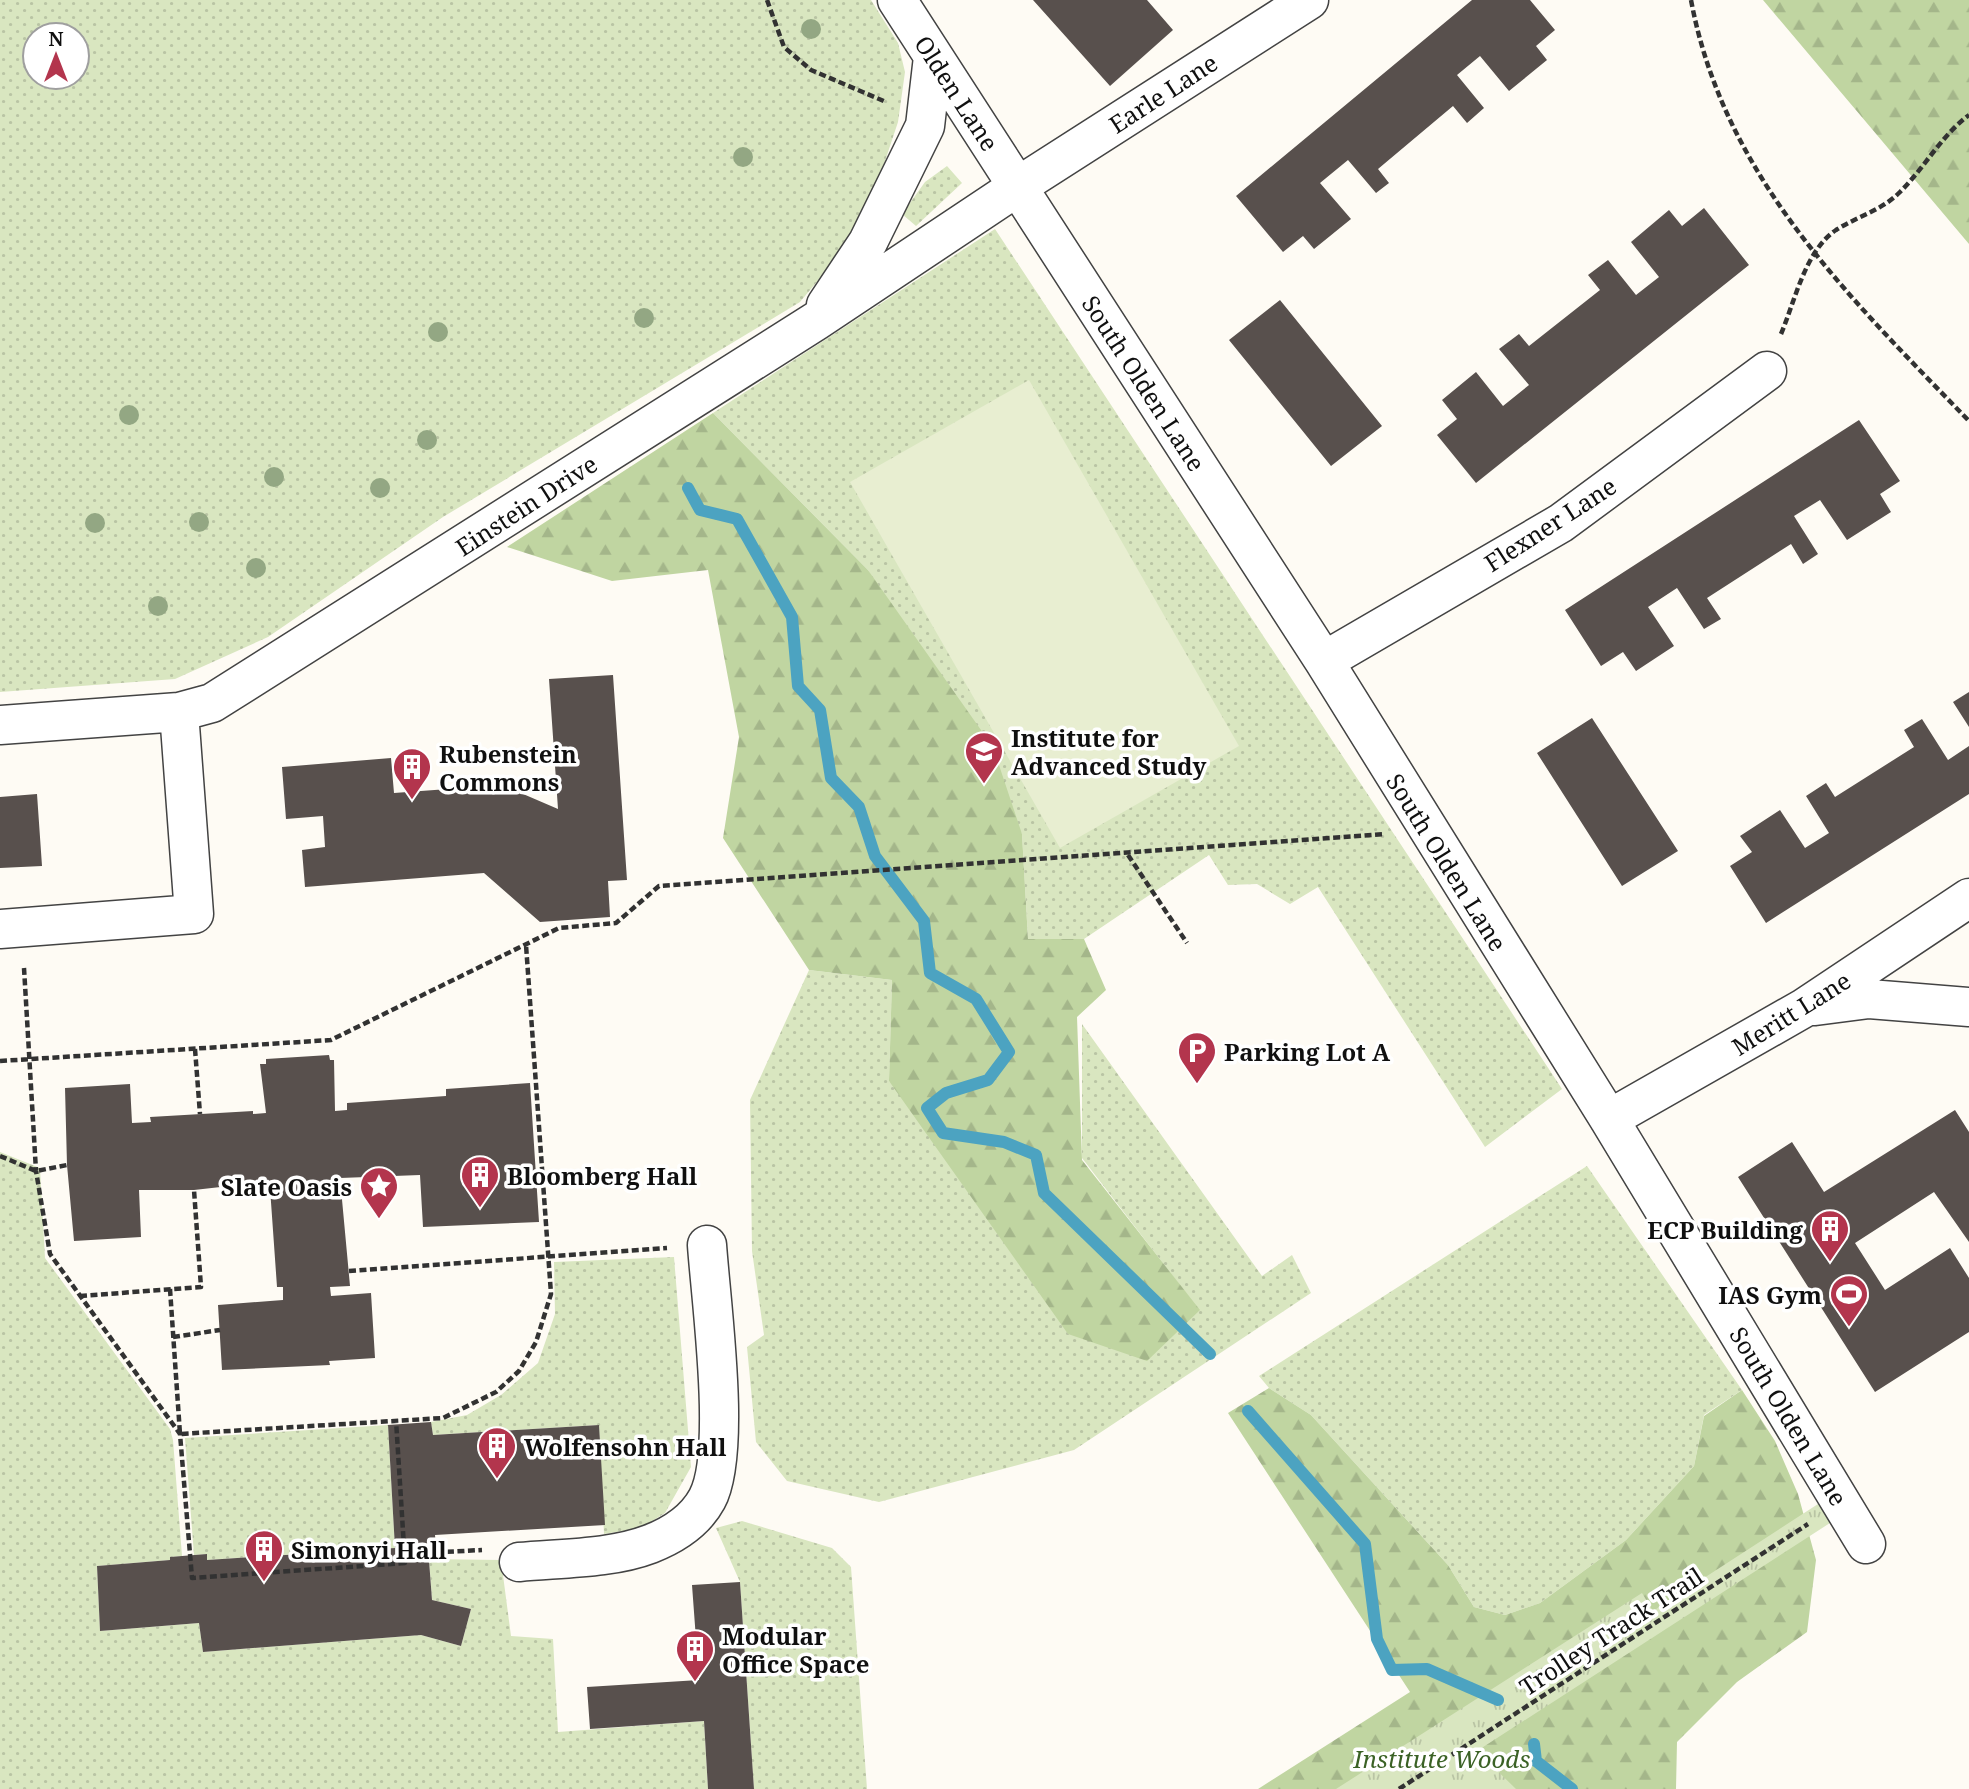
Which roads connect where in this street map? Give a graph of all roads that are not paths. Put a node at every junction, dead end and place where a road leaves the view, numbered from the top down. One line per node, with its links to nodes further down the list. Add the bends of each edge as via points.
1 (897, 0): 3 (street, Olden Lane)
2 (1309, 0): 4 (street, Earle Lane)
3 (933, 57): 4 (street, Olden Lane); 5 (street, via 925,126 868,243)
4 (1017, 187): 5 (street, Einstein Drive); 7 (street, South Olden Lane)
5 (816, 321): 8 (street, Einstein Drive, via 241,687 212,703)
6 (1767, 371): 7 (street, Flexner Lane, via 1561,523)
7 (1324, 661): 14 (street, South Olden Lane)
8 (179, 712): 9 (street, Einstein Drive); 11 (street, via 194,914)
9 (0, 724)
10 (1969, 898): 13 (street, Meritt Lane)
11 (11, 928)
12 (1969, 1007): 13 (street, via 1869,999)
13 (1804, 1008): 14 (street, Meritt Lane)
14 (1609, 1119): 16 (street, South Olden Lane)
15 (707, 1245): 17 (street, via 720,1438 717,1471 707,1499 685,1526 649,1544 615,1552)
16 (1866, 1544)
17 (507, 1555)

